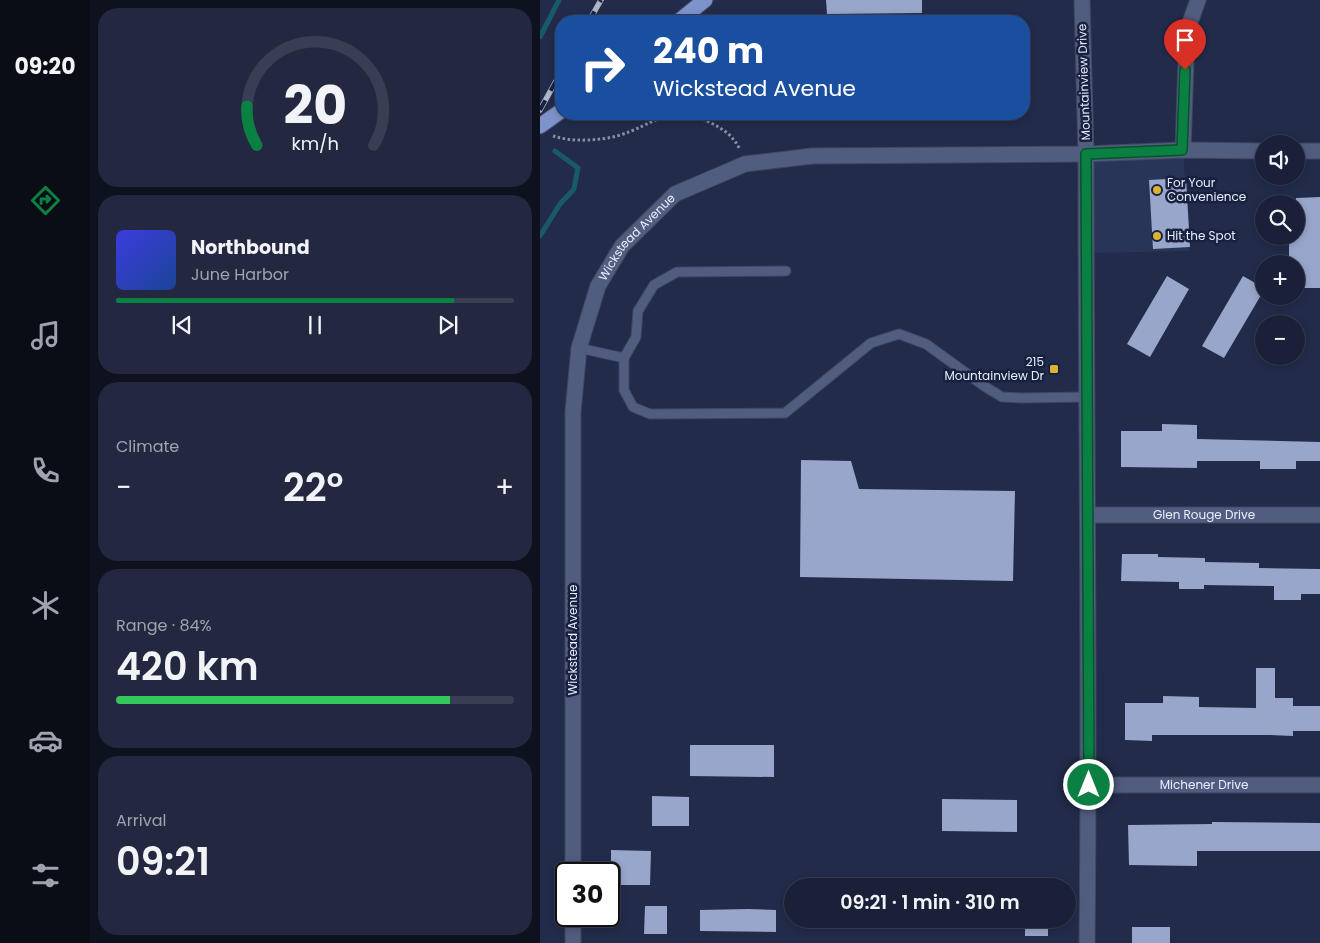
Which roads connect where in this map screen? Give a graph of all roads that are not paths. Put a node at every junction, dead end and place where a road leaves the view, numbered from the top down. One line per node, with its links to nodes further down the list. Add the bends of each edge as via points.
1 (704, 0): 4 (main road)
2 (1082, 0): 11 (street, Mountainview Drive)
3 (1198, 0): 7 (street, via 1187,31)
4 (686, 15)
5 (555, 118): 6 (main road)
6 (545, 130)
7 (1182, 150): 8 (street, Wickstead Avenue); 11 (street, Wickstead Avenue)
8 (1255, 151)
9 (1305, 151): 10 (street)
10 (1320, 151)
11 (1086, 154): 13 (street, Wickstead Avenue, via 812,156 746,164 675,194 622,246 598,286); 15 (street, Mountainview Drive)
12 (786, 271): 14 (lane, via 677,272 654,285 650,291 638,311 636,337)
13 (578, 348): 14 (lane); 20 (street, Wickstead Avenue, via 573,412)
14 (624, 358): 15 (lane, via 624,390 633,407 650,414 785,414 871,343 899,334 926,344 1002,396)
15 (1086, 397): 16 (street, Mountainview Drive)
16 (1089, 515): 17 (street, Glen Rouge Drive); 18 (street, Mountainview Drive)
17 (1320, 515)
18 (1089, 785): 19 (street, Michener Drive); 23 (street, Mountainview Drive)
19 (1320, 785)
20 (573, 862)
21 (573, 927): 22 (street)
22 (573, 943)
23 (1087, 943)

